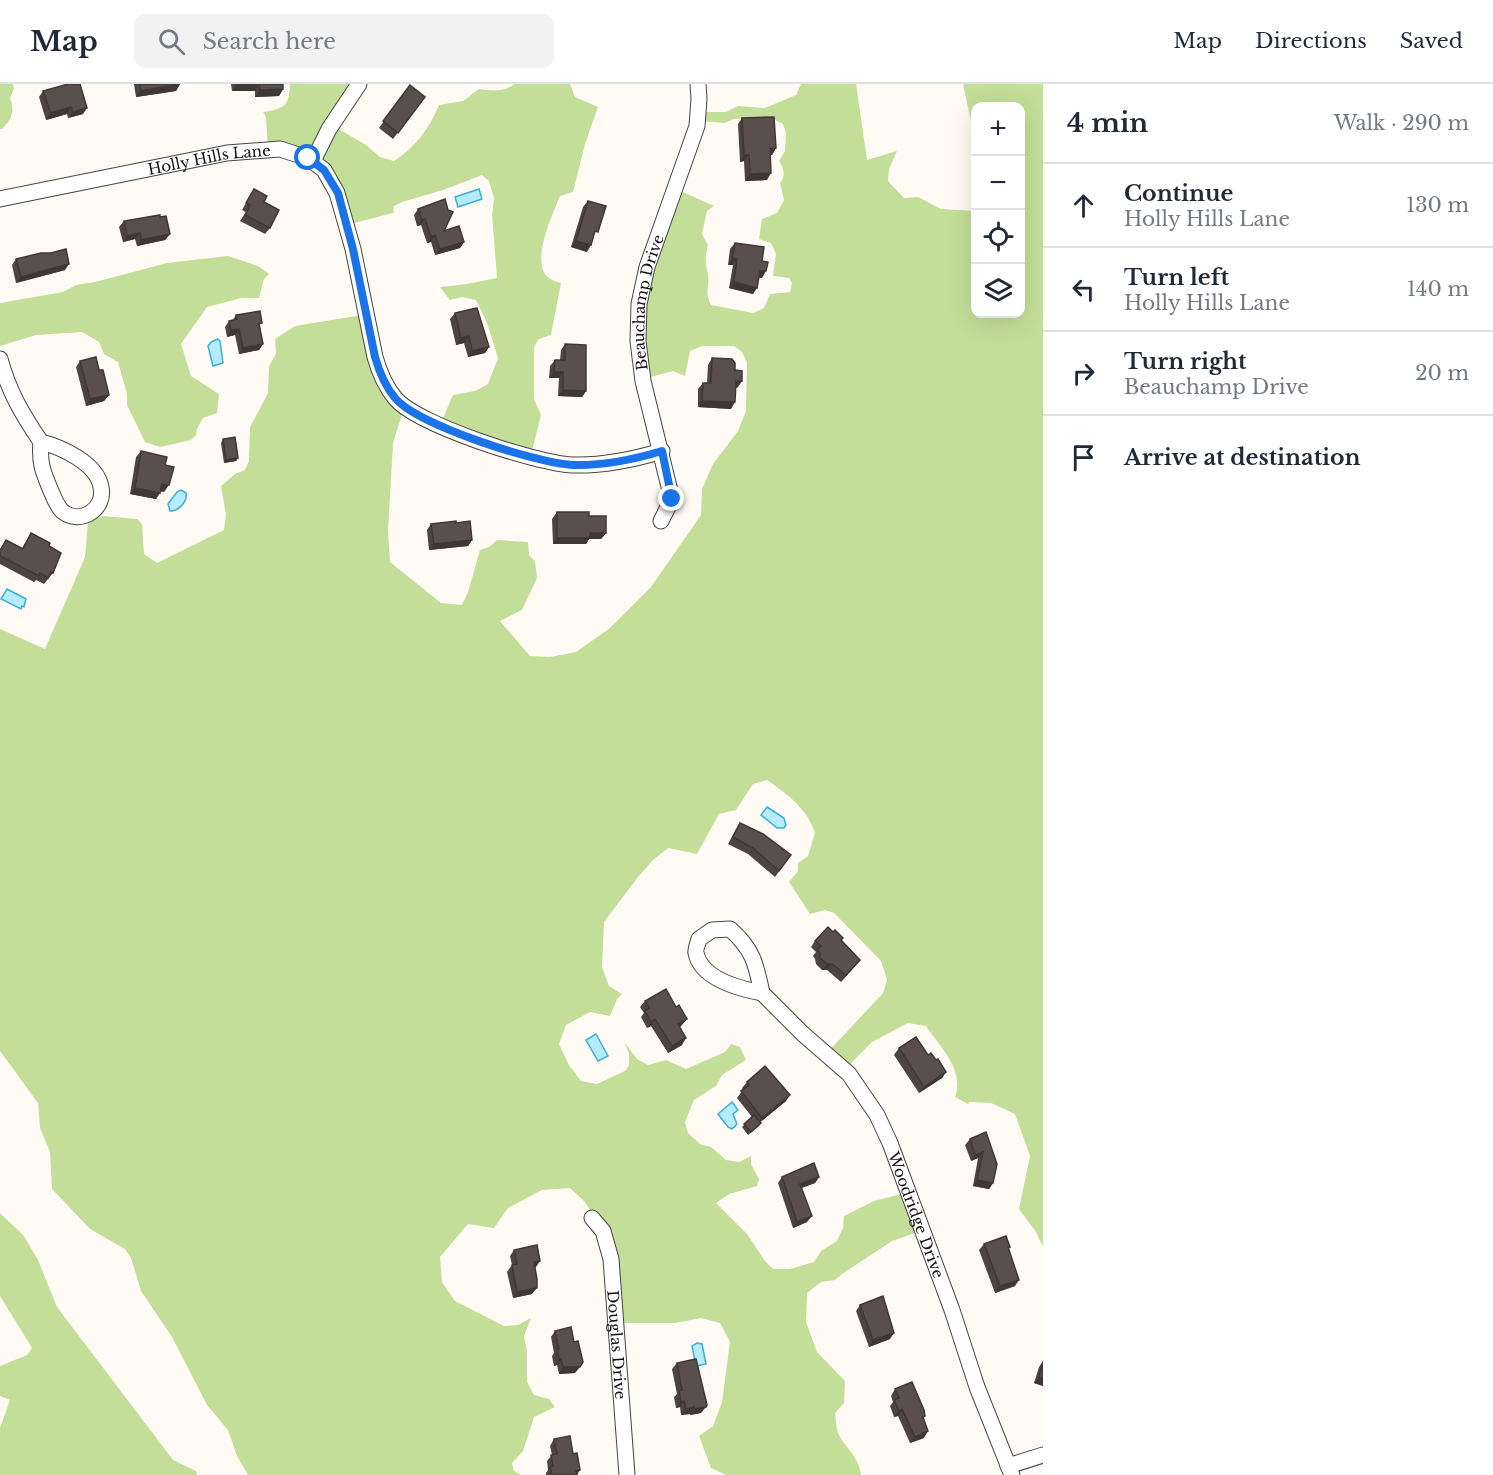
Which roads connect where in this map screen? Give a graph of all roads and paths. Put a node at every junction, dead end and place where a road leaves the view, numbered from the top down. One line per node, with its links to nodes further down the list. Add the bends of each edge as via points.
1 (359, 84): 3 (street)
2 (698, 84): 7 (street, Beauchamp Drive, via 696,126 646,267 639,304 638,341 644,381)
3 (313, 161): 4 (street, Holly Hills Lane, via 280,149 227,153); 7 (street, Holly Hills Lane, via 324,170 338,193 375,357 395,398 444,428 553,463 618,462)
4 (0, 199)
5 (0, 358): 6 (street, via 19,409)
6 (41, 442): 6 (street, via 60,447 94,472 102,497 95,510 74,517 55,502 39,460)
7 (662, 451): 8 (street, Beauchamp Drive, via 672,499)
8 (661, 521)
9 (762, 993): 9 (street, Woodridge Drive, via 722,981 703,967 696,952 699,939 712,930 730,929 743,940 754,957); 12 (street, Woodridge Drive, via 849,1074 877,1115)
10 (592, 1218): 13 (street, Douglas Drive, via 603,1231 611,1259)
11 (1043, 1455): 12 (street)
12 (1010, 1471)
13 (627, 1475)

